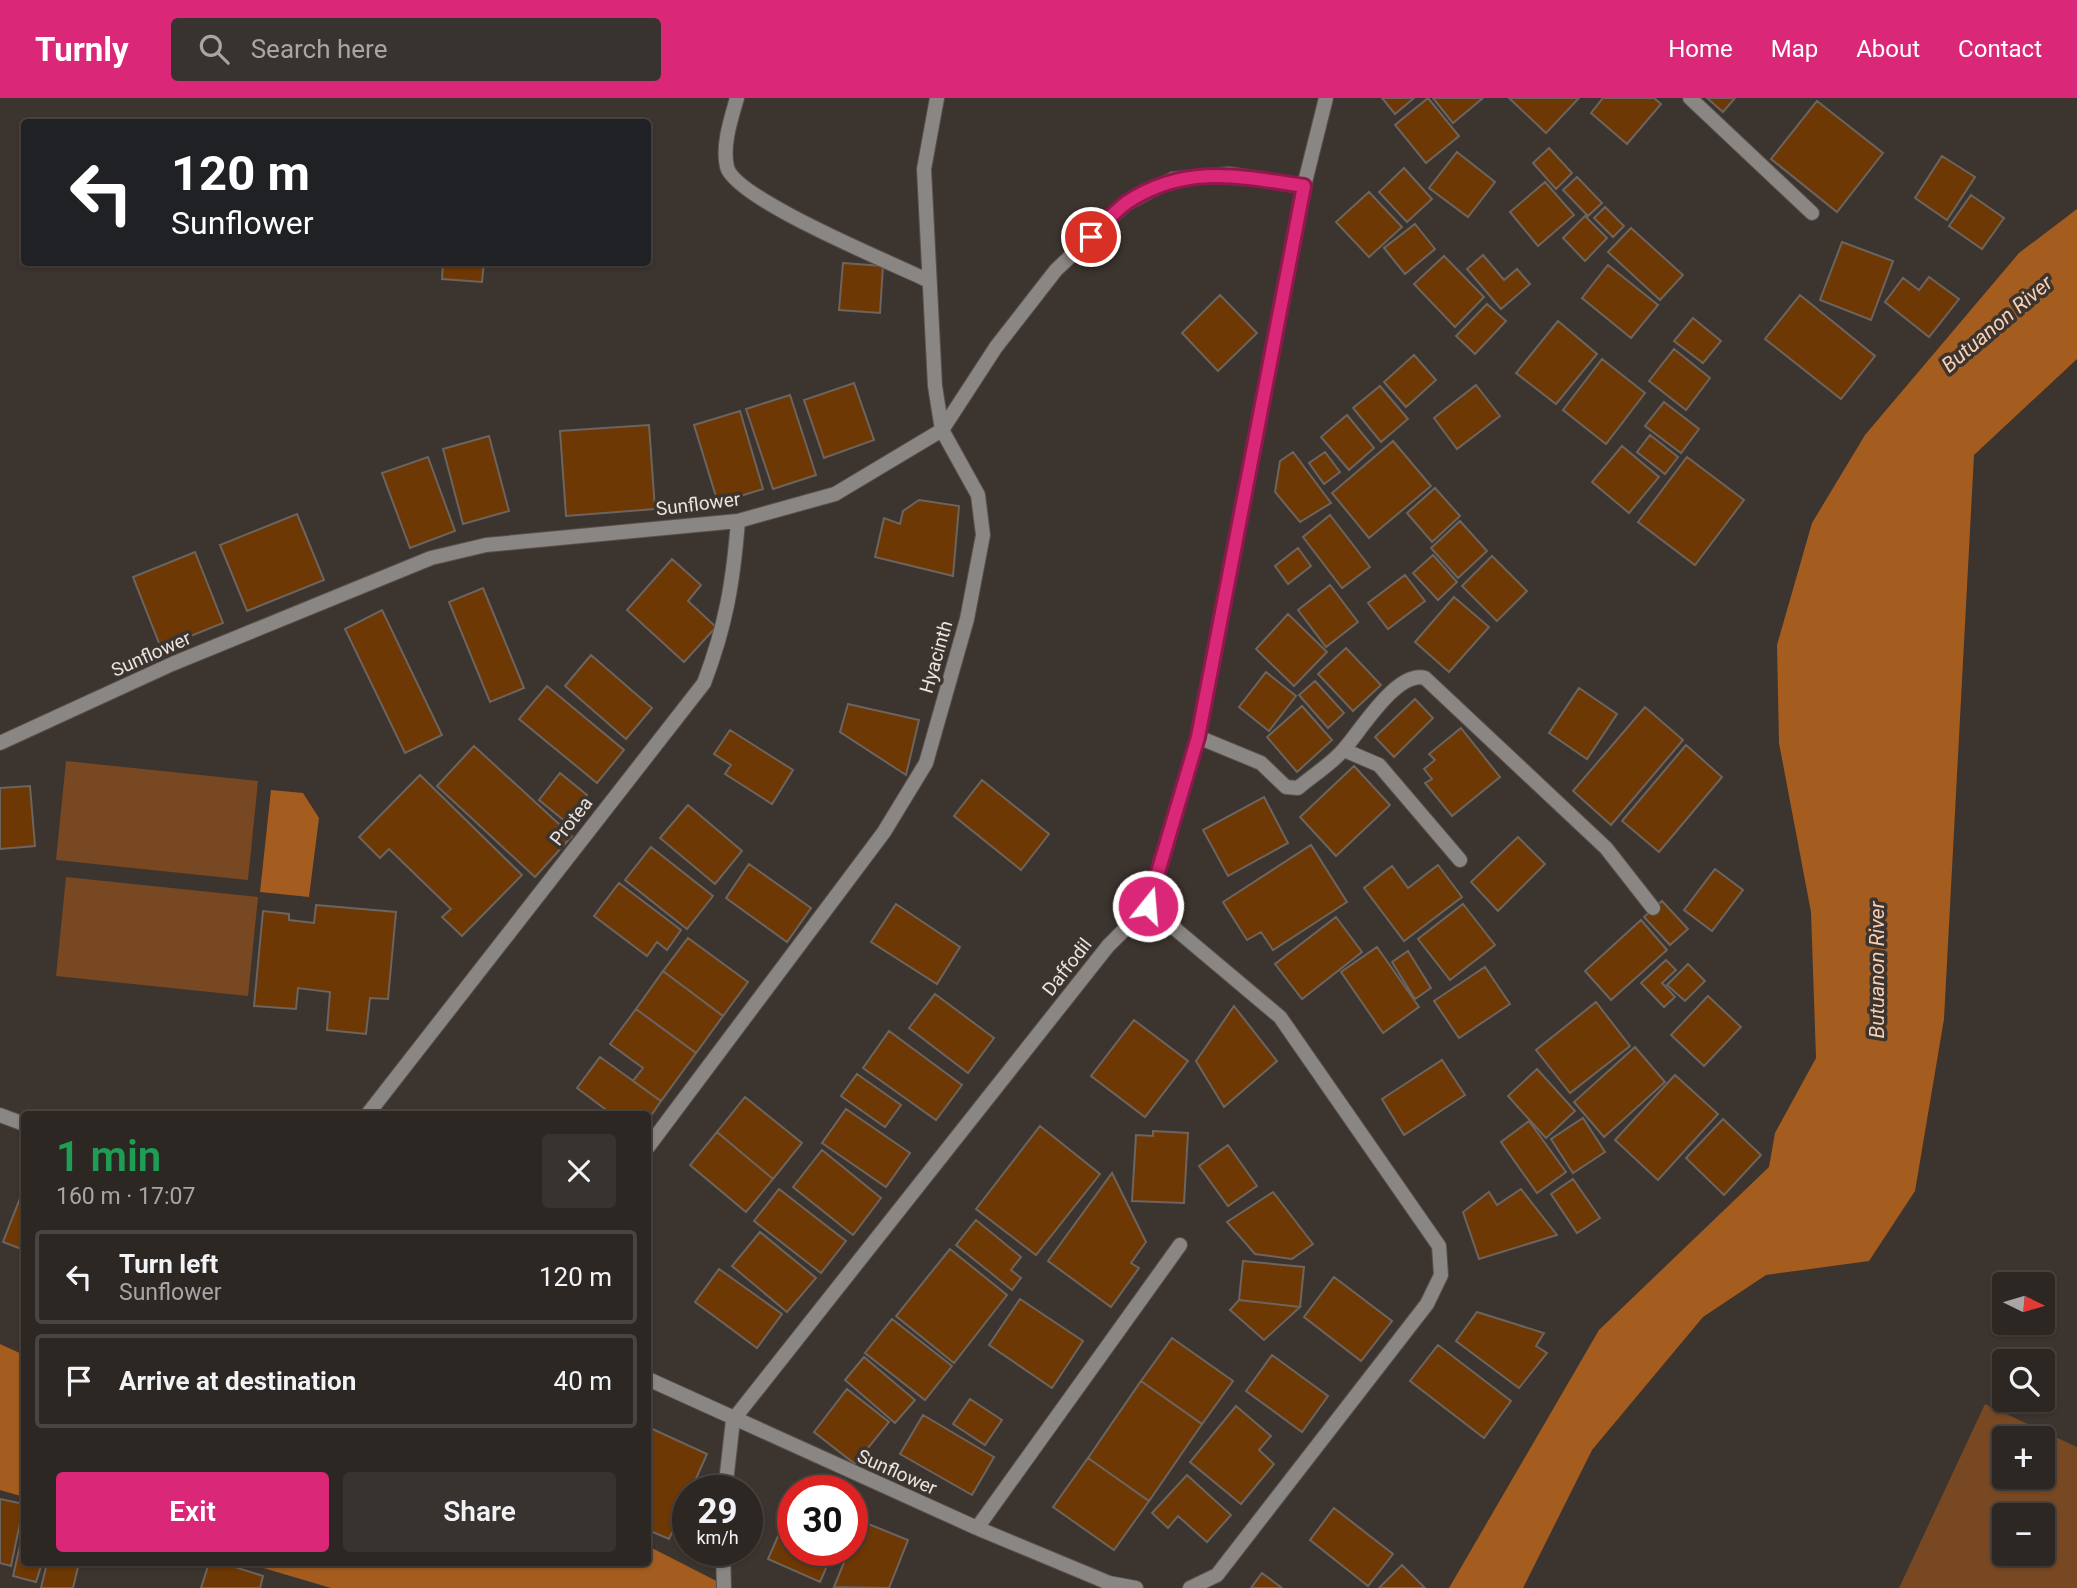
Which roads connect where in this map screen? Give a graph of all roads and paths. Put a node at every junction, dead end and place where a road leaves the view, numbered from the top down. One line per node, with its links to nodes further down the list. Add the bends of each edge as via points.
1 (737, 98): 7 (street, via 726,146 733,181 773,207)
2 (937, 98): 7 (street, Hyacinth, via 924,169)
3 (1326, 98): 5 (street, Daffodil)
4 (1690, 98): 6 (street)
5 (1304, 186): 8 (street, Sunflower, via 1229,174 1173,179 1126,204 1056,270 996,347); 10 (street, Daffodil)
6 (1812, 213)
7 (927, 279): 8 (street, Hyacinth)
8 (942, 430): 9 (street, Sunflower, via 835,494); 19 (street, Hyacinth, via 978,495 983,535 967,619 926,763 884,832)
9 (738, 521): 11 (street, Sunflower, via 486,545 431,558 172,664); 16 (street, Protea, via 723,634 704,683)
10 (1198, 737): 12 (street, via 1261,763 1286,787 1298,788); 14 (street, Daffodil)
11 (0, 743)
12 (1344, 750): 13 (street, via 1379,765); 15 (street, via 1400,684 1410,677 1424,678 1606,848)
13 (1460, 860)
14 (1148, 906): 22 (street, Daffodil, via 1108,946); 28 (street, via 1280,1017 1439,1246 1441,1275 1427,1304 1217,1575)
15 (1653, 908)
16 (370, 1111)
17 (0, 1115): 18 (street)
18 (21, 1123)
19 (651, 1143)
20 (1180, 1245): 24 (street)
21 (651, 1380): 22 (street, Sunflower)
22 (733, 1420): 23 (street); 24 (street, Sunflower)
23 (727, 1475)
24 (977, 1528): 27 (street, Sunflower, via 1110,1583)
25 (723, 1566): 26 (street)
26 (724, 1588)
27 (1136, 1588)
28 (1190, 1588)

